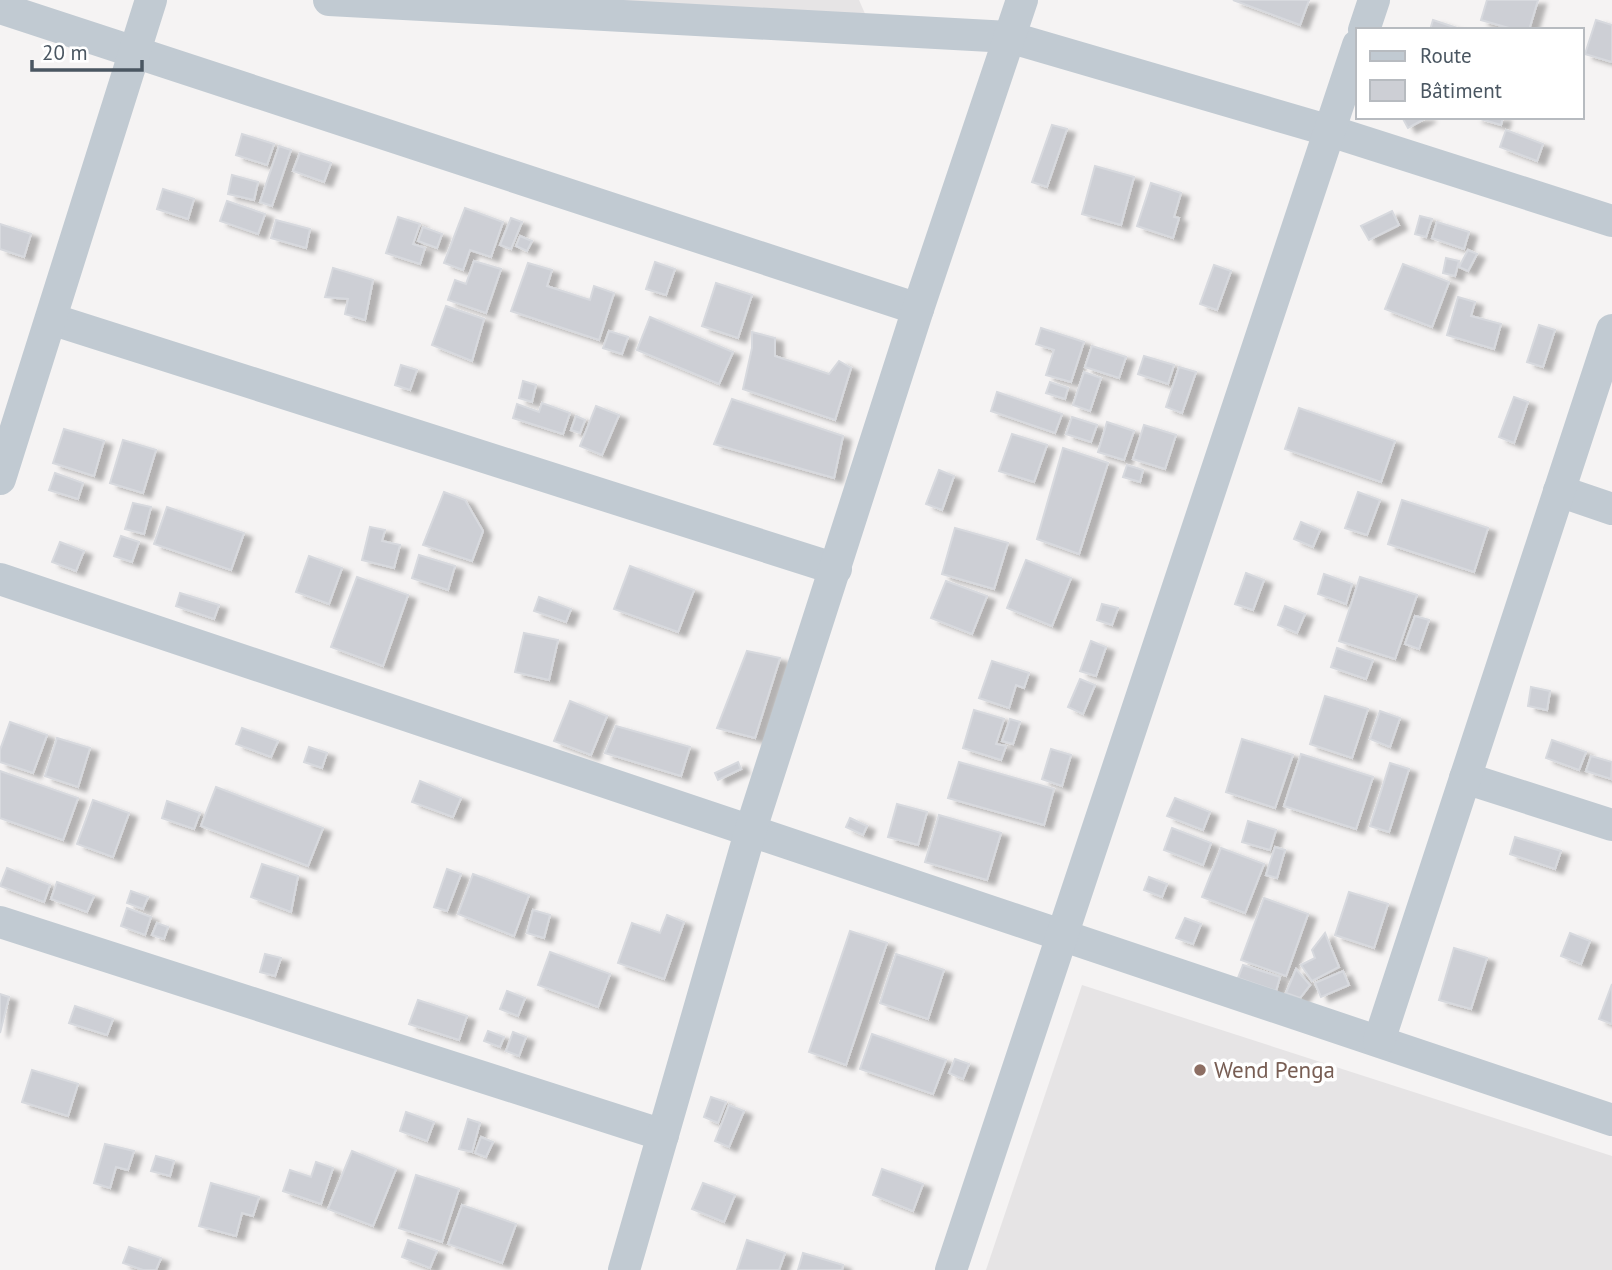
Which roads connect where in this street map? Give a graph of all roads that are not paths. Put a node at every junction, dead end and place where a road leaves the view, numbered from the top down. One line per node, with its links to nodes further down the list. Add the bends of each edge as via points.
1 (151, 0): 9 (street)
2 (329, 0): 7 (street)
3 (1022, 0): 7 (street)
4 (1374, 0): 6 (street)
5 (0, 8): 9 (street)
6 (1365, 28)
7 (1009, 37): 10 (street); 12 (street)
8 (1356, 50): 10 (street)
9 (134, 52): 12 (street); 13 (street)
10 (1327, 130): 11 (street); 24 (street)
11 (1612, 220)
12 (918, 309): 18 (street)
13 (51, 319): 15 (street); 18 (street)
14 (1612, 330): 16 (street)
15 (0, 479)
16 (1559, 491): 17 (street); 20 (street)
17 (1612, 509)
18 (836, 569): 22 (street)
19 (0, 579): 22 (street)
20 (1465, 778): 21 (street); 25 (street)
21 (1612, 825)
22 (751, 829): 24 (street); 27 (street)
23 (0, 922): 27 (street)
24 (1062, 933): 25 (street); 29 (street)
25 (1379, 1041): 26 (street)
26 (1612, 1120)
27 (663, 1135): 28 (street)
28 (624, 1270)
29 (951, 1270)

